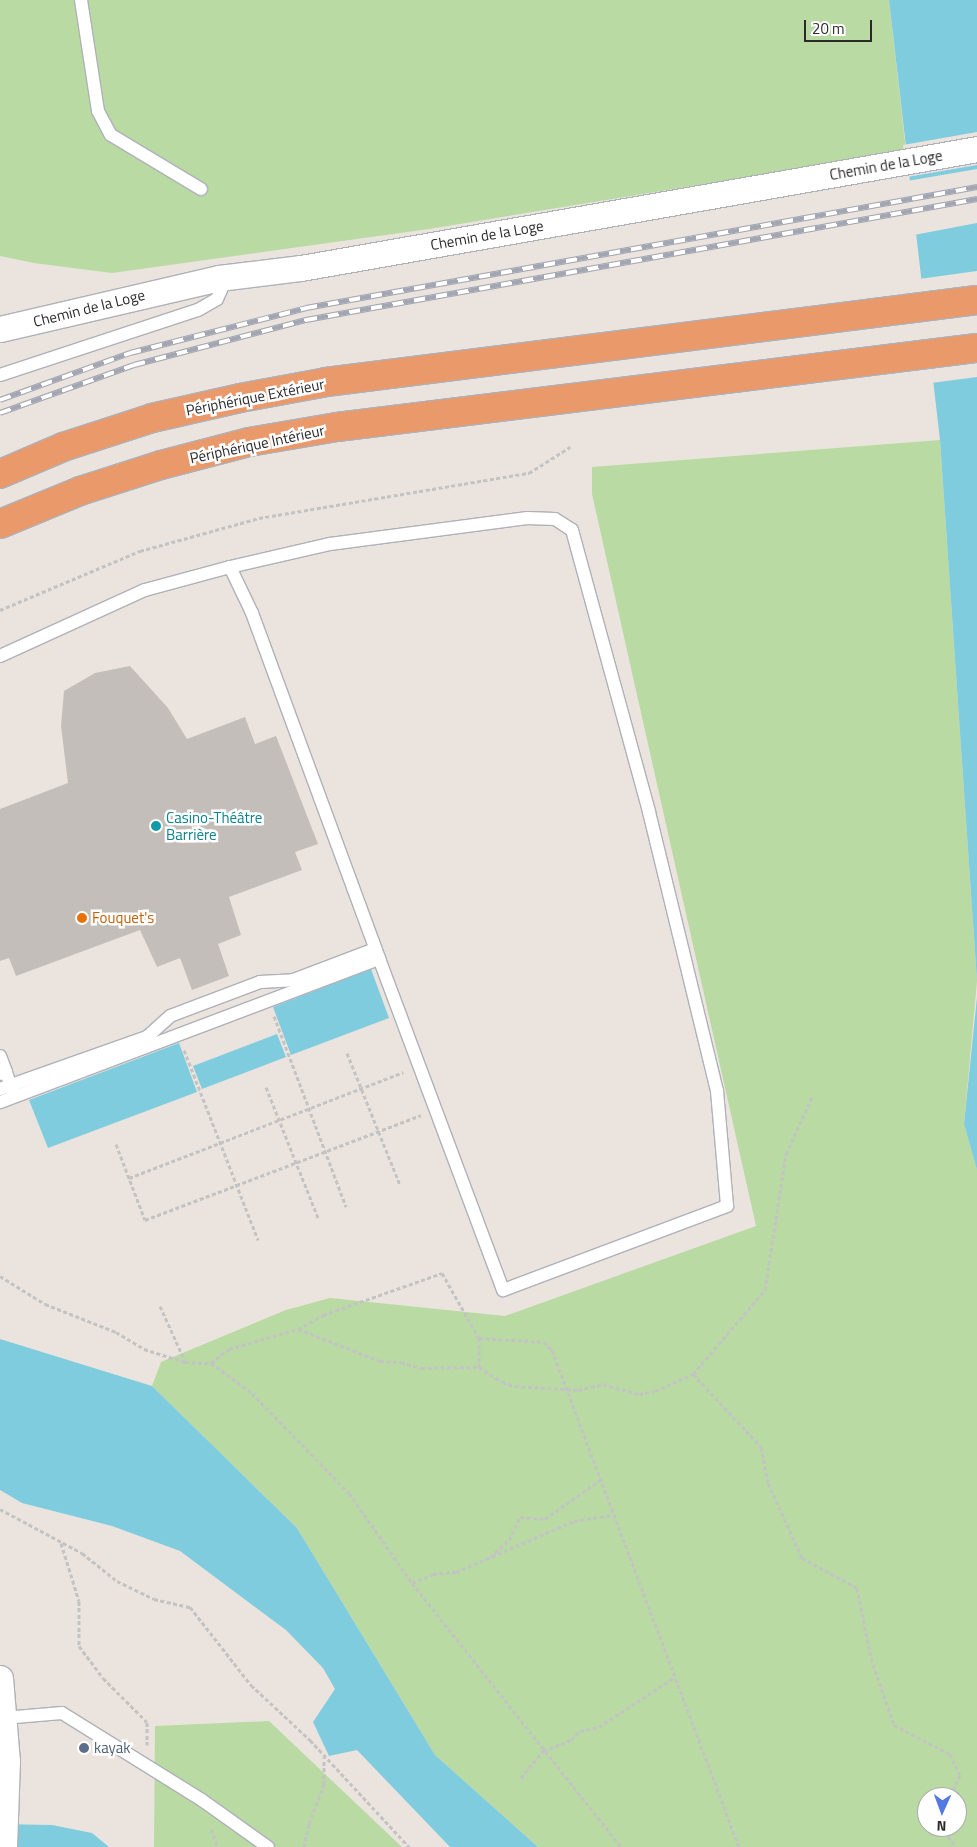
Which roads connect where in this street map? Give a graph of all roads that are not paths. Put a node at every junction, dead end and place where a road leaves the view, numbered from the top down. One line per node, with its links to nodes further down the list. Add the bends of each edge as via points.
1 (81, 0): 3 (lane, via 98,111 111,135)
2 (977, 149): 4 (street, Chemin de la Loge, via 443,243)
3 (201, 189)
4 (220, 278): 6 (street, Chemin de la Loge); 8 (lane, via 221,290 217,299 198,310)
5 (977, 300): 9 (highway, Périphérique Extérieur, via 326,382 152,418 63,447)
6 (0, 330)
7 (977, 348): 10 (highway, Périphérique Intérieur, via 337,427 249,442 89,488)
8 (0, 375)
9 (0, 474)
10 (0, 524)
11 (230, 567): 12 (lane, via 145,590); 13 (lane, via 255,621); 13 (lane, via 330,544 527,518 555,519 572,530 649,812 717,1091 727,1206 503,1290)
12 (0, 656)
13 (377, 954): 16 (lane, via 268,1001); 16 (lane, via 293,980 260,982 170,1016 146,1037)
14 (0, 1056): 15 (lane)
15 (3, 1073): 16 (lane)
16 (9, 1090): 17 (lane)
17 (0, 1102)
18 (0, 1678): 19 (street)
19 (4, 1718): 20 (street); 21 (lane, via 62,1713)
20 (4, 1847)
21 (268, 1847)

